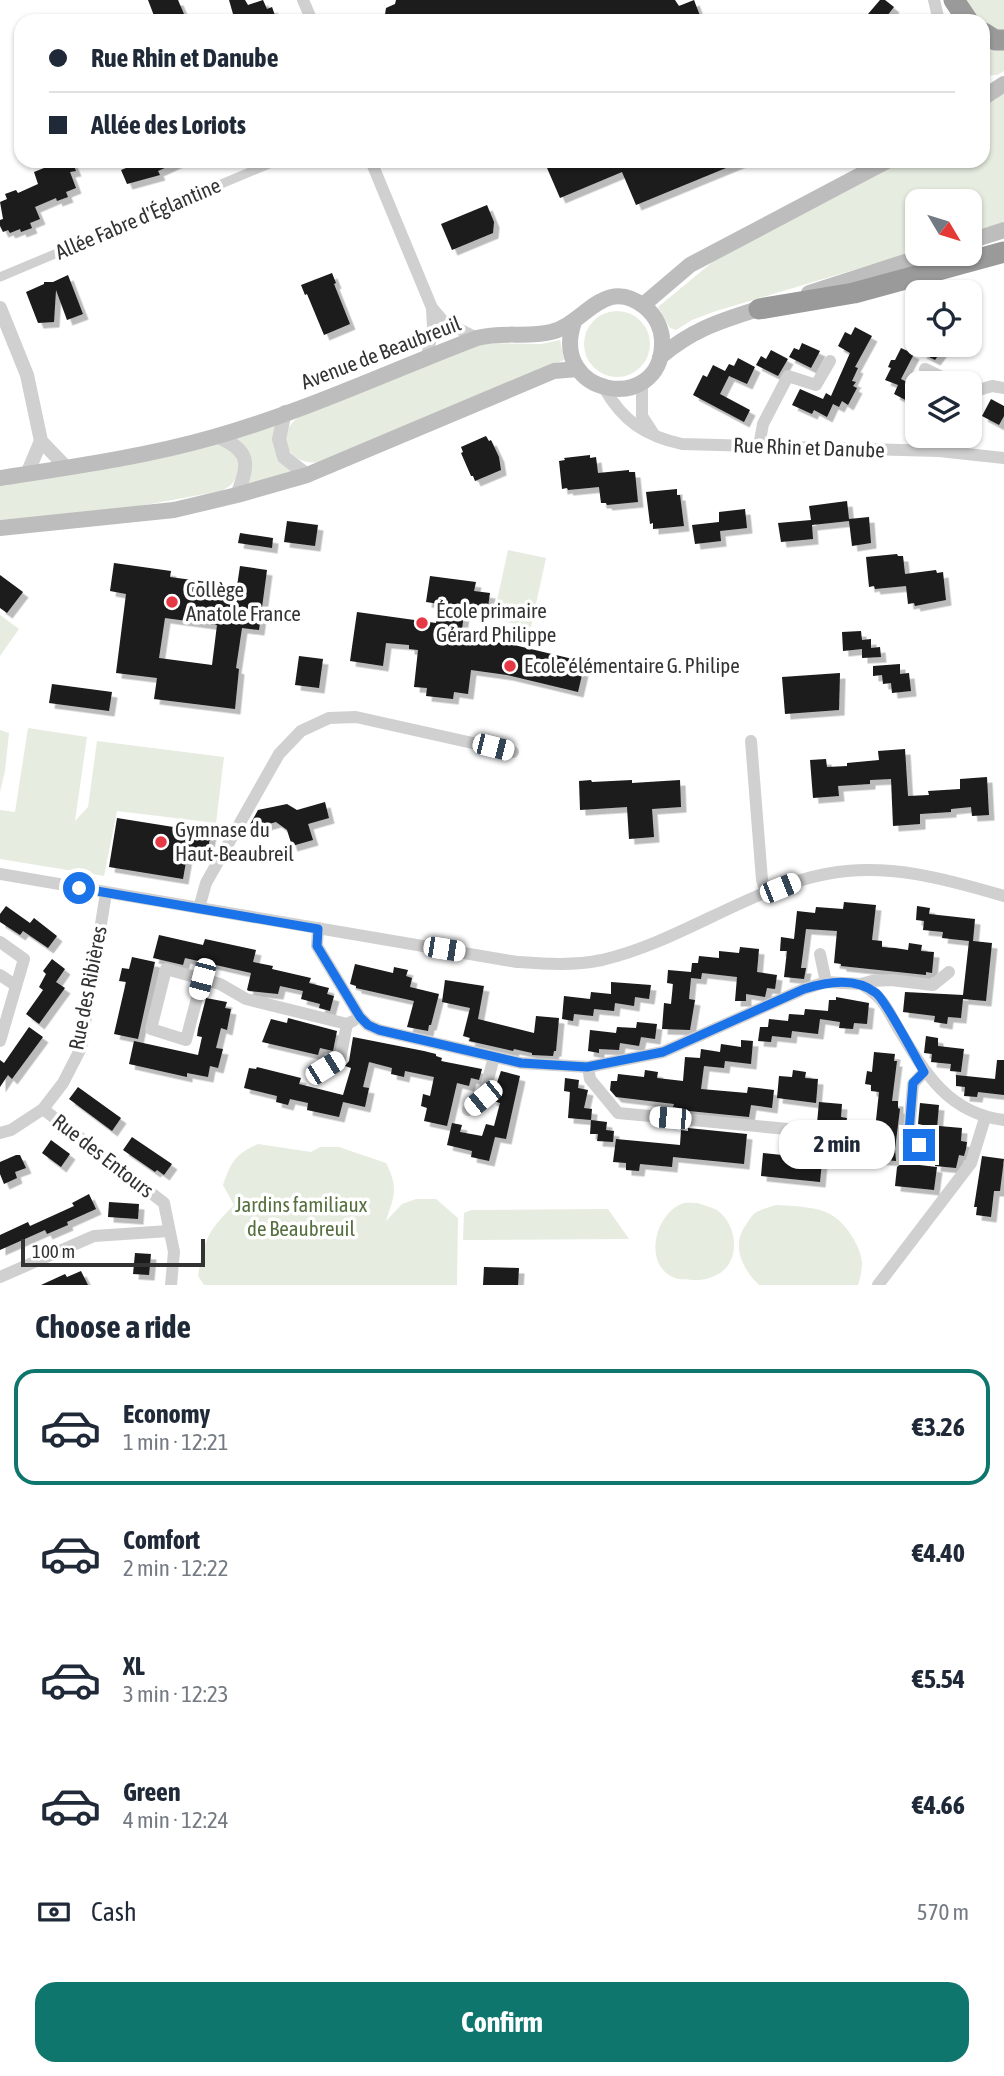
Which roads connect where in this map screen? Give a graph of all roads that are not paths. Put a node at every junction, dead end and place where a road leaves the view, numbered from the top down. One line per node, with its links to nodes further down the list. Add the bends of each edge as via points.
1 (259, 168): 8 (street, Allée Fabre d'Églantine)
2 (373, 168): 11 (street)
3 (871, 168): 9 (main road, via 690,265)
4 (1004, 230): 5 (main road)
5 (982, 237)
6 (1004, 252): 12 (highway, via 854,293)
7 (905, 262): 12 (main road)
8 (0, 276)
9 (643, 305): 13 (main road, Avenue de Beaubreuil, via 609,298 584,310); 16 (main road, via 662,334)
10 (0, 308): 28 (street, via 27,375)
11 (432, 308): 14 (street, via 443,321); 15 (street)
12 (759, 309): 16 (main road, via 689,334)
13 (574, 323): 14 (main road, Avenue de Beaubreuil, via 549,333); 18 (main road, via 570,348)
14 (477, 338): 15 (main road, Avenue de Beaubreuil)
15 (427, 357): 25 (main road, Avenue de Beaubreuil)
16 (660, 357): 21 (main road)
17 (830, 361): 29 (street, via 816,385 788,376 763,424)
18 (578, 369): 22 (main road); 35 (main road, via 554,371)
19 (925, 369): 20 (street)
20 (929, 371)
21 (642, 382): 22 (main road, via 624,389); 27 (street, via 642,416)
22 (604, 388): 27 (street, Rue Rhin et Danube, via 622,415)
23 (1004, 388): 24 (street)
24 (982, 391)
25 (285, 412): 26 (main road, Avenue de Beaubreuil); 35 (street, Avenue de Beaubreuil, via 279,439 284,457)
26 (216, 436): 33 (main road, Avenue de Beaubreuil); 37 (street, via 242,453 247,469)
27 (657, 439): 29 (street, Rue Rhin et Danube)
28 (41, 441): 33 (street); 34 (street)
29 (759, 446): 31 (street, Rue Rhin et Danube)
30 (961, 448): 31 (street)
31 (960, 453): 32 (street, Rue Rhin et Danube)
32 (1004, 458)
33 (67, 468): 34 (main road, Avenue de Beaubreuil)
34 (27, 474): 36 (main road, Avenue de Beaubreuil)
35 (307, 475): 37 (main road)
36 (0, 478)
37 (237, 495): 38 (main road, via 174,510)
38 (0, 528)
39 (751, 741): 43 (street)
40 (513, 752): 45 (street, via 356,717 329,718 300,731 279,754 206,883)
41 (0, 874): 42 (street)
42 (106, 893): 45 (street); 62 (street, Rue des Ribières, via 80,1048 63,1083)
43 (766, 894): 44 (street, via 827,873 870,870 943,878); 46 (street, via 643,948 564,965 517,962)
44 (1004, 896)
45 (199, 908): 46 (street)
46 (318, 929): 55 (street, via 317,946)
47 (0, 942): 54 (street, via 24,959)
48 (820, 954): 52 (street)
49 (949, 972): 53 (street, via 933,985 891,980)
50 (0, 975): 54 (street)
51 (202, 979): 51 (street, via 166,969 150,1028 186,1040); 56 (street, via 246,999)
52 (826, 982): 53 (street); 59 (street, via 663,1052)
53 (861, 984): 61 (street, via 878,994)
54 (15, 985): 57 (street)
55 (360, 1017): 56 (street); 58 (street, via 379,1030)
56 (347, 1024): 60 (street, via 341,1059)
57 (0, 1041)
58 (494, 1057): 59 (street); 63 (street, via 483,1098)
59 (587, 1067): 66 (street, via 590,1079 618,1113)
60 (325, 1068)
61 (924, 1072): 64 (street, via 939,1089); 68 (street, via 913,1083 909,1132)
62 (43, 1109): 67 (street, Rue des Ribières); 69 (street, Rue des Entours, via 164,1203)
63 (468, 1110)
64 (985, 1118): 65 (street); 72 (street, via 971,1164)
65 (1004, 1120)
66 (798, 1130)
67 (0, 1133)
68 (919, 1145)
69 (169, 1231): 70 (street, via 94,1236); 71 (street, Rue des Entours, via 174,1252)
70 (0, 1277)
71 (171, 1285)
72 (878, 1285)

